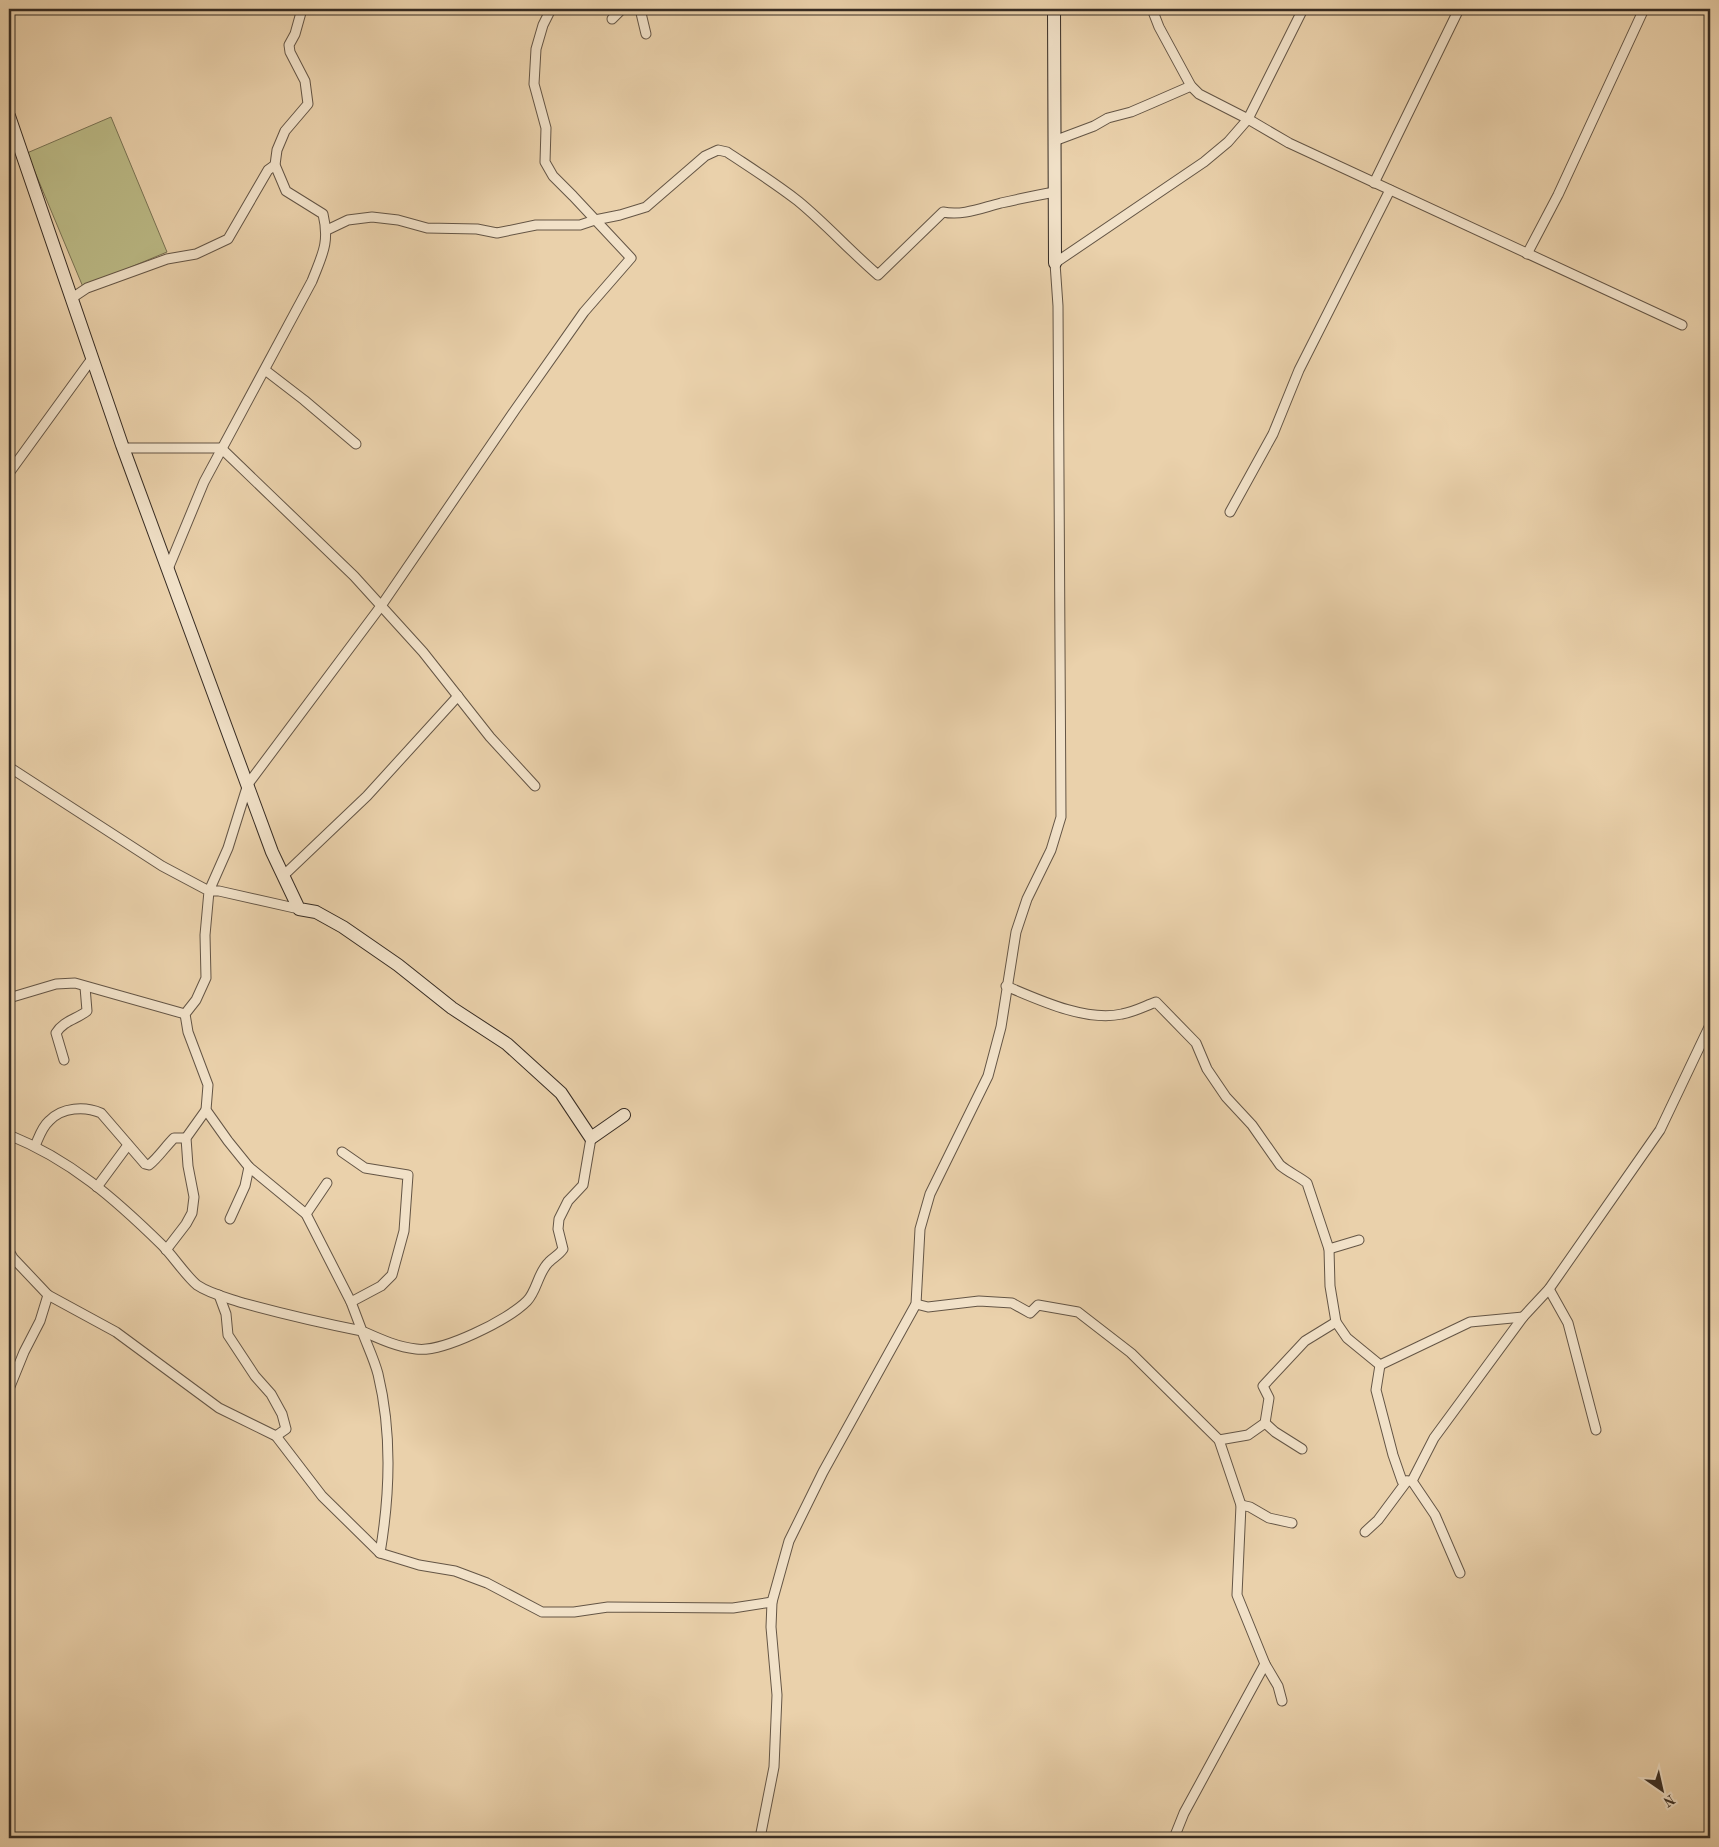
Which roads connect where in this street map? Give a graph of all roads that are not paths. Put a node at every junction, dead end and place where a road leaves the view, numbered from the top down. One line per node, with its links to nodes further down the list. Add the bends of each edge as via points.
1 (551, 9): 20 (street, via 536,48 534,84 546,128 545,162 553,176)
2 (622, 9): 10 (street)
3 (640, 9): 11 (street)
4 (1054, 9): 15 (street)
5 (1152, 9): 12 (street)
6 (1303, 9): 14 (street)
7 (1459, 9): 17 (street)
8 (1644, 9): 22 (street)
9 (300, 11): 16 (street, via 296,34 289,45 305,81 308,104 285,131)
10 (612, 19)
11 (646, 34)
12 (1190, 86): 14 (street, via 1199,94); 15 (street)
13 (9, 116): 24 (street)
14 (1248, 119): 17 (street, via 1289,143); 23 (street, via 1204,162)
15 (1054, 141): 19 (street)
16 (275, 165): 21 (street, via 286,191 323,214); 24 (street, via 268,170 228,239 196,254 167,259 87,288)
17 (1374, 183): 18 (street)
18 (1390, 190): 22 (street); 32 (street, via 1299,370 1273,434)
19 (1055, 192): 20 (street, via 968,212 943,212 878,275 797,200 727,152 718,150 705,156 646,207); 23 (street)
20 (595, 220): 21 (street, via 580,225 536,226 497,233 477,229 427,228 372,217 348,220); 34 (street, via 631,258 584,312)
21 (327, 230): 27 (street, via 324,251 312,281)
22 (1527, 254): 25 (street)
23 (1054, 263): 42 (street, via 1058,316 1061,817 1051,850 1027,899 1016,932)
24 (72, 298): 26 (street)
25 (1682, 325)
26 (91, 360): 29 (street); 31 (street)
27 (265, 370): 28 (street); 30 (street)
28 (356, 444)
29 (123, 448): 30 (street); 33 (street)
30 (221, 448): 33 (street); 34 (street)
31 (9, 473)
32 (1230, 512)
33 (168, 569): 37 (street)
34 (381, 606): 35 (street); 37 (street)
35 (458, 696): 38 (street); 39 (street, via 367,796)
36 (9, 767): 40 (street, via 162,866)
37 (248, 784): 39 (street); 40 (street, via 228,848)
38 (535, 786)
39 (283, 876): 41 (street)
40 (209, 892): 41 (street, via 219,891); 45 (street, via 206,978)
41 (299, 909): 52 (street, via 316,912 343,927 452,1008 507,1044 561,1093)
42 (1006, 986): 62 (street, via 1088,1015 1122,1014 1156,1002 1196,1043 1207,1069 1280,1165 1306,1183); 69 (street, via 1001,1027 988,1076 930,1194 920,1228)
43 (85, 987): 44 (street, via 75,983 56,984); 45 (street); 47 (street, via 87,1010 60,1026 56,1032)
44 (9, 998)
45 (185, 1014): 48 (street, via 188,1032 208,1085)
46 (1710, 1026): 65 (street, via 1660,1130)
47 (64, 1060)
48 (206, 1110): 51 (street); 56 (street)
49 (624, 1115): 52 (street)
50 (9, 1135): 54 (street)
51 (186, 1138): 53 (street, via 174,1138 149,1165); 63 (street, via 194,1197 192,1213)
52 (590, 1138): 72 (street, via 583,1185 568,1201 559,1219 563,1249 558,1257 548,1262 528,1301 495,1324 448,1344 418,1350 390,1344)
53 (128, 1145): 54 (street, via 101,1113 83,1108 59,1113 49,1120); 58 (street)
54 (36, 1146): 58 (street, via 75,1169)
55 (342, 1152): 68 (street, via 365,1168 408,1176 404,1231 392,1275 381,1286)
56 (249, 1167): 59 (street); 60 (street, via 245,1186)
57 (327, 1183): 59 (street)
58 (97, 1187): 63 (street, via 127,1211)
59 (306, 1214): 68 (street)
60 (230, 1219)
61 (1359, 1240): 62 (street)
62 (1329, 1249): 71 (street, via 1330,1286)
63 (166, 1250): 67 (street, via 197,1285)
64 (9, 1251): 66 (street)
65 (1549, 1288): 70 (street); 76 (street, via 1568,1323)
66 (48, 1295): 74 (street, via 40,1322); 77 (street, via 116,1332 218,1408)
67 (219, 1296): 72 (street, via 287,1316); 77 (street, via 226,1314 228,1335 282,1414 286,1429)
68 (350, 1302): 72 (street)
69 (916, 1304): 78 (street, via 928,1307 979,1301 1012,1302 1030,1313 1038,1305 1078,1312 1131,1353); 86 (street, via 822,1472 789,1541)
70 (1524, 1317): 73 (street, via 1470,1322); 80 (street, via 1434,1438)
71 (1336, 1322): 73 (street, via 1347,1338); 75 (street, via 1305,1341 1263,1386 1269,1398)
72 (362, 1331): 84 (street, via 378,1373 385,1416 388,1469)
73 (1380, 1365): 80 (street, via 1376,1390 1402,1481)
74 (9, 1389)
75 (1265, 1424): 78 (street, via 1248,1435); 79 (street)
76 (1596, 1430)
77 (276, 1436): 84 (street, via 322,1496)
78 (1219, 1440): 81 (street)
79 (1302, 1449)
80 (1410, 1481): 83 (street); 85 (street, via 1435,1515)
81 (1241, 1505): 82 (street, via 1269,1518); 87 (street, via 1237,1595)
82 (1292, 1523)
83 (1364, 1532)
84 (380, 1553): 86 (street, via 419,1565 455,1571 542,1612 608,1607 733,1608)
85 (1460, 1572)
86 (772, 1602): 89 (street, via 777,1695 774,1768)
87 (1265, 1664): 88 (street, via 1278,1686); 90 (street, via 1184,1813)
88 (1282, 1701)
89 (760, 1838)
90 (1174, 1838)

